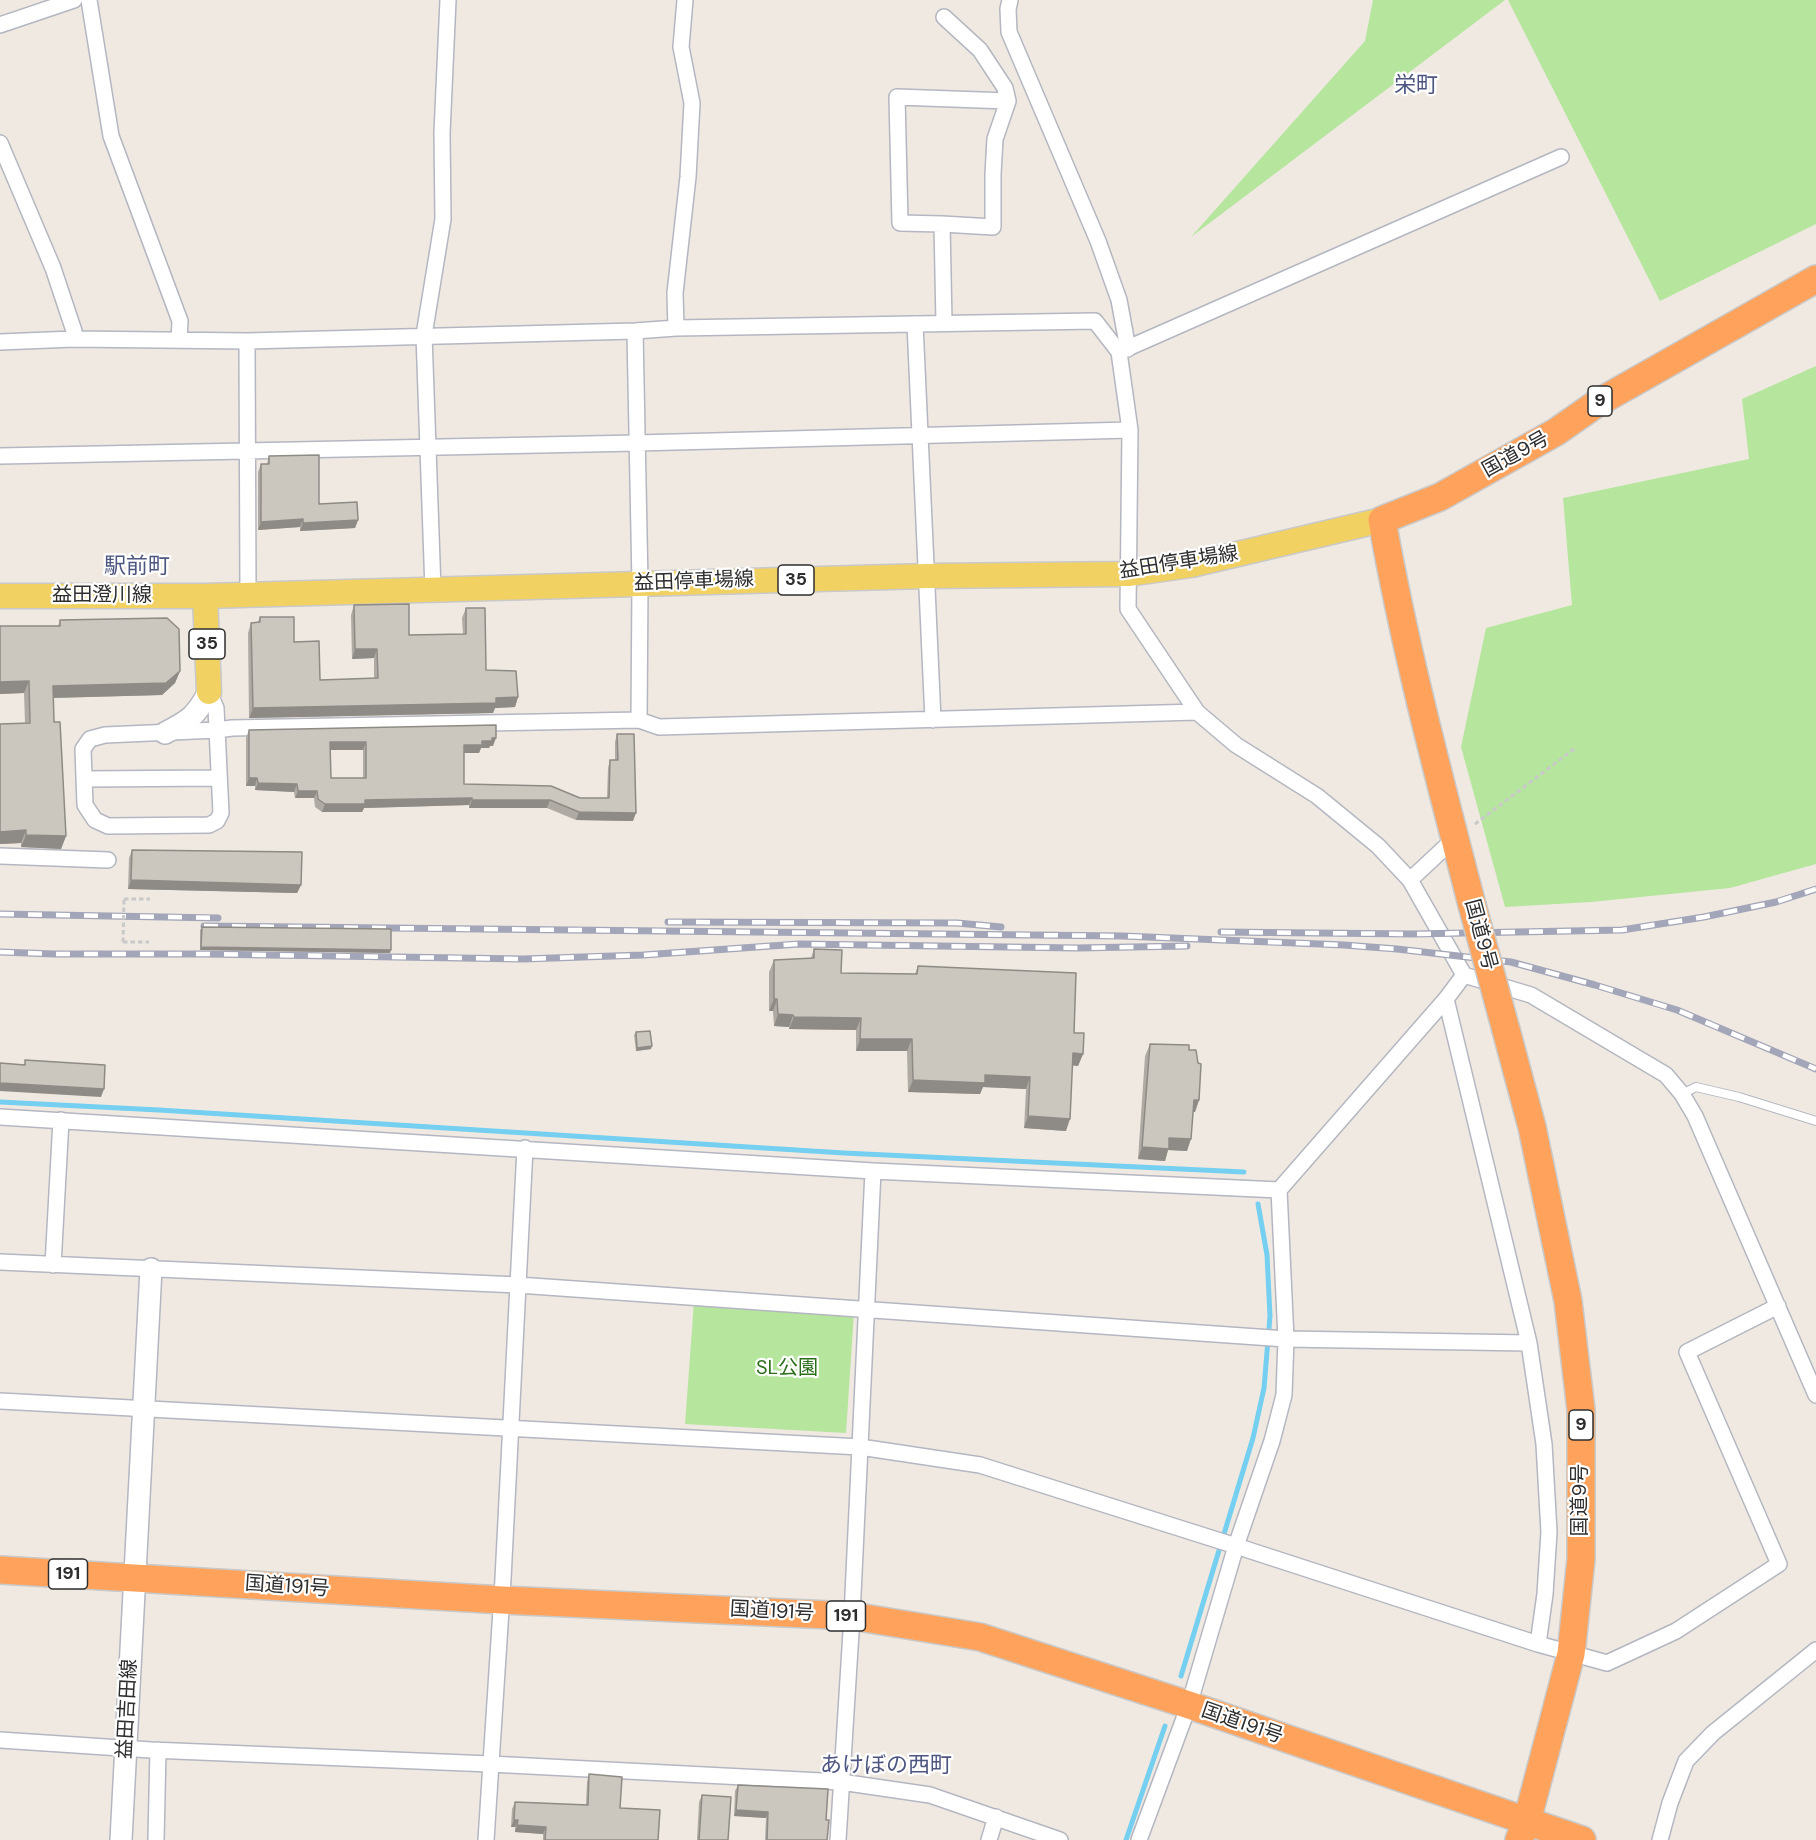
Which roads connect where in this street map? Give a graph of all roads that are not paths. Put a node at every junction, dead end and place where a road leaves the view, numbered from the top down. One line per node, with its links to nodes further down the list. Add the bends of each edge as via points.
1 (74, 0): 7 (street)
2 (90, 0): 19 (street, via 111,136 180,321)
3 (448, 0): 17 (street, via 441,134 443,219)
4 (685, 0): 15 (street, via 681,47 692,103 675,293)
5 (1010, 0): 22 (street, via 1009,32 1098,241 1119,300)
6 (944, 17): 8 (street, via 980,50 1005,88)
7 (0, 25)
8 (1008, 101): 11 (street, via 995,139 993,226); 11 (street, via 897,97 900,223)
9 (0, 143): 18 (street, via 53,268 74,330)
10 (1562, 157): 22 (street)
11 (942, 224): 13 (street)
12 (1816, 279): 29 (highway, 国道9号 / 9, via 1440,498)
13 (944, 323): 14 (street); 22 (street, via 1095,321)
14 (915, 324): 15 (street); 24 (street)
15 (676, 328): 16 (street)
16 (634, 331): 17 (street); 25 (street)
17 (424, 335): 20 (street); 26 (street)
18 (73, 339): 19 (street); 21 (street)
19 (179, 340): 20 (street)
20 (247, 341): 27 (street)
21 (0, 342)
22 (1124, 350): 23 (street)
23 (1130, 430): 24 (street); 30 (street)
24 (920, 435): 25 (street); 31 (street)
25 (637, 443): 26 (street); 32 (street)
26 (428, 447): 27 (street); 33 (street)
27 (247, 451): 28 (street); 34 (street)
28 (0, 456)
29 (1382, 520): 30 (main road, 益田停車場線 / 35, via 1191,565); 45 (highway, 国道9号 / 9, via 1394,587)
30 (1128, 574): 31 (main road, 益田停車場線 / 35); 38 (street, via 1128,609)
31 (927, 576): 32 (main road, 益田停車場線 / 35); 40 (street)
32 (640, 584): 33 (main road, 益田停車場線 / 35); 39 (street)
33 (433, 590): 34 (main road, 益田停車場線 / 35)
34 (248, 594): 36 (main road, 益田停車場線 / 35)
35 (0, 596): 36 (main road, 益田澄川線)
36 (205, 596): 37 (main road, 35)
37 (209, 692): 41 (street, via 216,708); 42 (street, via 199,711)
38 (1197, 712): 40 (street); 48 (street, via 1236,745 1317,796 1378,846)
39 (639, 720): 40 (street, via 659,727); 41 (street)
40 (933, 720)
41 (217, 730): 42 (street); 43 (street)
42 (165, 733): 44 (street, via 90,739 83,749)
43 (219, 778): 44 (street); 44 (street, via 221,813 209,825 119,826 101,823 90,813)
44 (84, 779)
45 (1455, 838): 48 (street); 78 (highway, 国道9号 / 9, bridge, via 1532,1127 1566,1290 1581,1410 1581,1559)
46 (0, 856): 47 (street)
47 (108, 860)
48 (1410, 880): 49 (street)
49 (1464, 975): 50 (street); 51 (street, via 1531,995 1665,1075)
50 (1446, 999): 57 (street); 65 (street)
51 (1682, 1094): 54 (lane, via 1696,1087 1739,1096); 62 (street)
52 (0, 1117): 53 (street)
53 (61, 1120): 55 (street); 59 (street)
54 (1816, 1121)
55 (525, 1148): 56 (street); 61 (street)
56 (873, 1171): 57 (street); 63 (street)
57 (1279, 1190): 64 (street)
58 (0, 1262): 59 (street)
59 (53, 1265): 60 (street)
60 (151, 1269): 61 (street); 68 (street, 益田吉田線)
61 (518, 1285): 63 (street); 69 (street)
62 (1778, 1306): 66 (street); 78 (street, via 1688,1352 1779,1564 1676,1631 1607,1663)
63 (867, 1310): 64 (street); 70 (street)
64 (1287, 1339): 65 (street); 71 (street, via 1284,1395)
65 (1529, 1343): 76 (street, via 1544,1444 1549,1532)
66 (1816, 1395)
67 (0, 1401): 68 (street)
68 (143, 1409): 69 (street); 73 (street, 益田吉田線)
69 (511, 1429): 70 (street); 74 (street)
70 (861, 1448): 71 (street, via 980,1465); 75 (street)
71 (1236, 1546): 76 (street); 79 (street)
72 (0, 1570): 73 (highway, 国道191号 / 191)
73 (135, 1577): 74 (highway, 国道191号 / 191); 81 (street, 益田吉田線)
74 (502, 1600): 75 (highway, 国道191号 / 191); 83 (street)
75 (852, 1616): 79 (highway, 国道191号 / 191, via 980,1637); 84 (street)
76 (1538, 1644): 78 (street)
77 (1816, 1650): 95 (street, via 1713,1733 1686,1761)
78 (1571, 1654): 86 (highway, 国道9号 / 9)
79 (1189, 1705): 86 (highway, 国道191号 / 191); 93 (street)
80 (0, 1740): 81 (street)
81 (126, 1748): 82 (street); 87 (street, 益田吉田線)
82 (159, 1750): 83 (street); 88 (street)
83 (490, 1764): 84 (street); 89 (street)
84 (841, 1782): 85 (street, via 930,1795); 90 (street)
85 (996, 1817): 91 (street); 92 (street)
86 (1523, 1830): 94 (highway, 国道191号 / 191)
87 (121, 1840)
88 (156, 1840)
89 (486, 1840)
90 (838, 1840)
91 (989, 1840)
92 (1060, 1840)
93 (1139, 1840)
94 (1582, 1840)
95 (1660, 1840)

